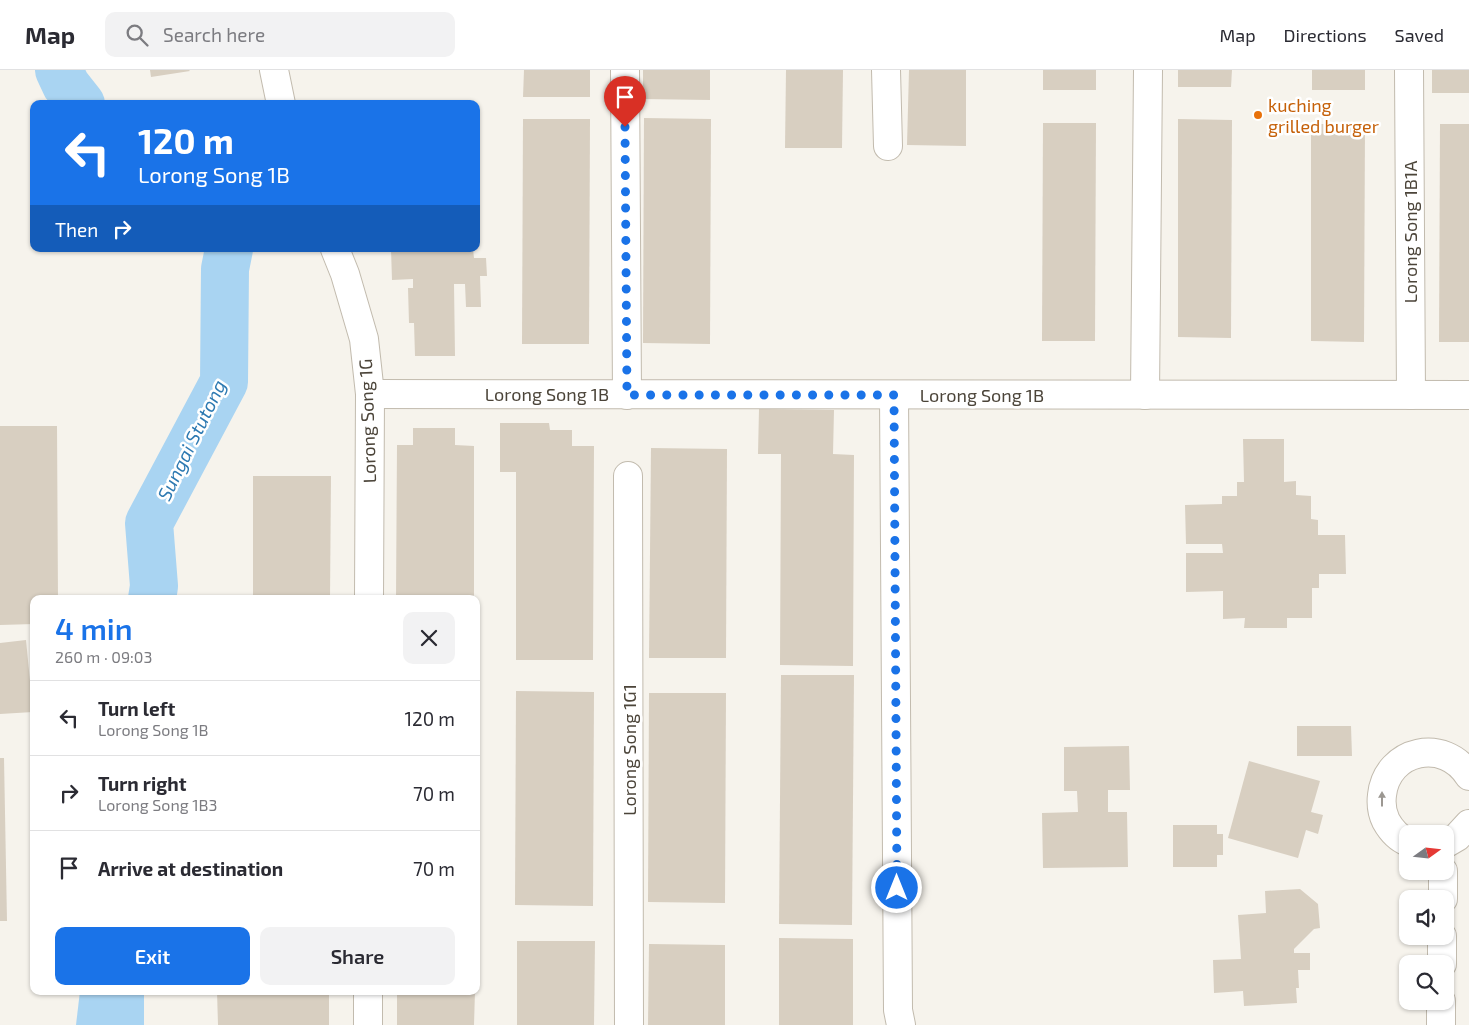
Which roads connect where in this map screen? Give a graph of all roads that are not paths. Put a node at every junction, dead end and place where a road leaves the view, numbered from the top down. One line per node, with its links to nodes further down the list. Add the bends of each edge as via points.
1 (274, 70): 6 (street)
2 (625, 70): 10 (street)
3 (886, 70): 7 (street)
4 (1148, 70): 12 (street)
5 (1409, 70): 13 (street, Lorong Song 1B1A)
6 (280, 100)
7 (888, 146)
8 (336, 252): 9 (street, Lorong Song 1G, via 364,339)
9 (370, 394): 10 (street, Lorong Song 1B); 16 (street, Lorong Song 1G)
10 (627, 395): 11 (street, Lorong Song 1B)
11 (894, 395): 12 (street, Lorong Song 1B); 25 (street, via 898,1000)
12 (1145, 395): 13 (street, Lorong Song 1B)
13 (1410, 395): 14 (street, Lorong Song 1B)
14 (1469, 395)
15 (628, 476): 24 (street, Lorong Song 1G1)
16 (369, 595)
17 (1469, 776): 19 (street, one-way to 17, via 1384,816 1381,801 1383,785 1401,761 1413,754 1440,754 1452,758)
18 (1469, 824): 20 (street)
19 (1399, 835)
20 (1454, 839)
21 (368, 995): 23 (street)
22 (1441, 1010): 26 (street)
23 (368, 1025)
24 (630, 1025)
25 (901, 1025)
26 (1441, 1025)

